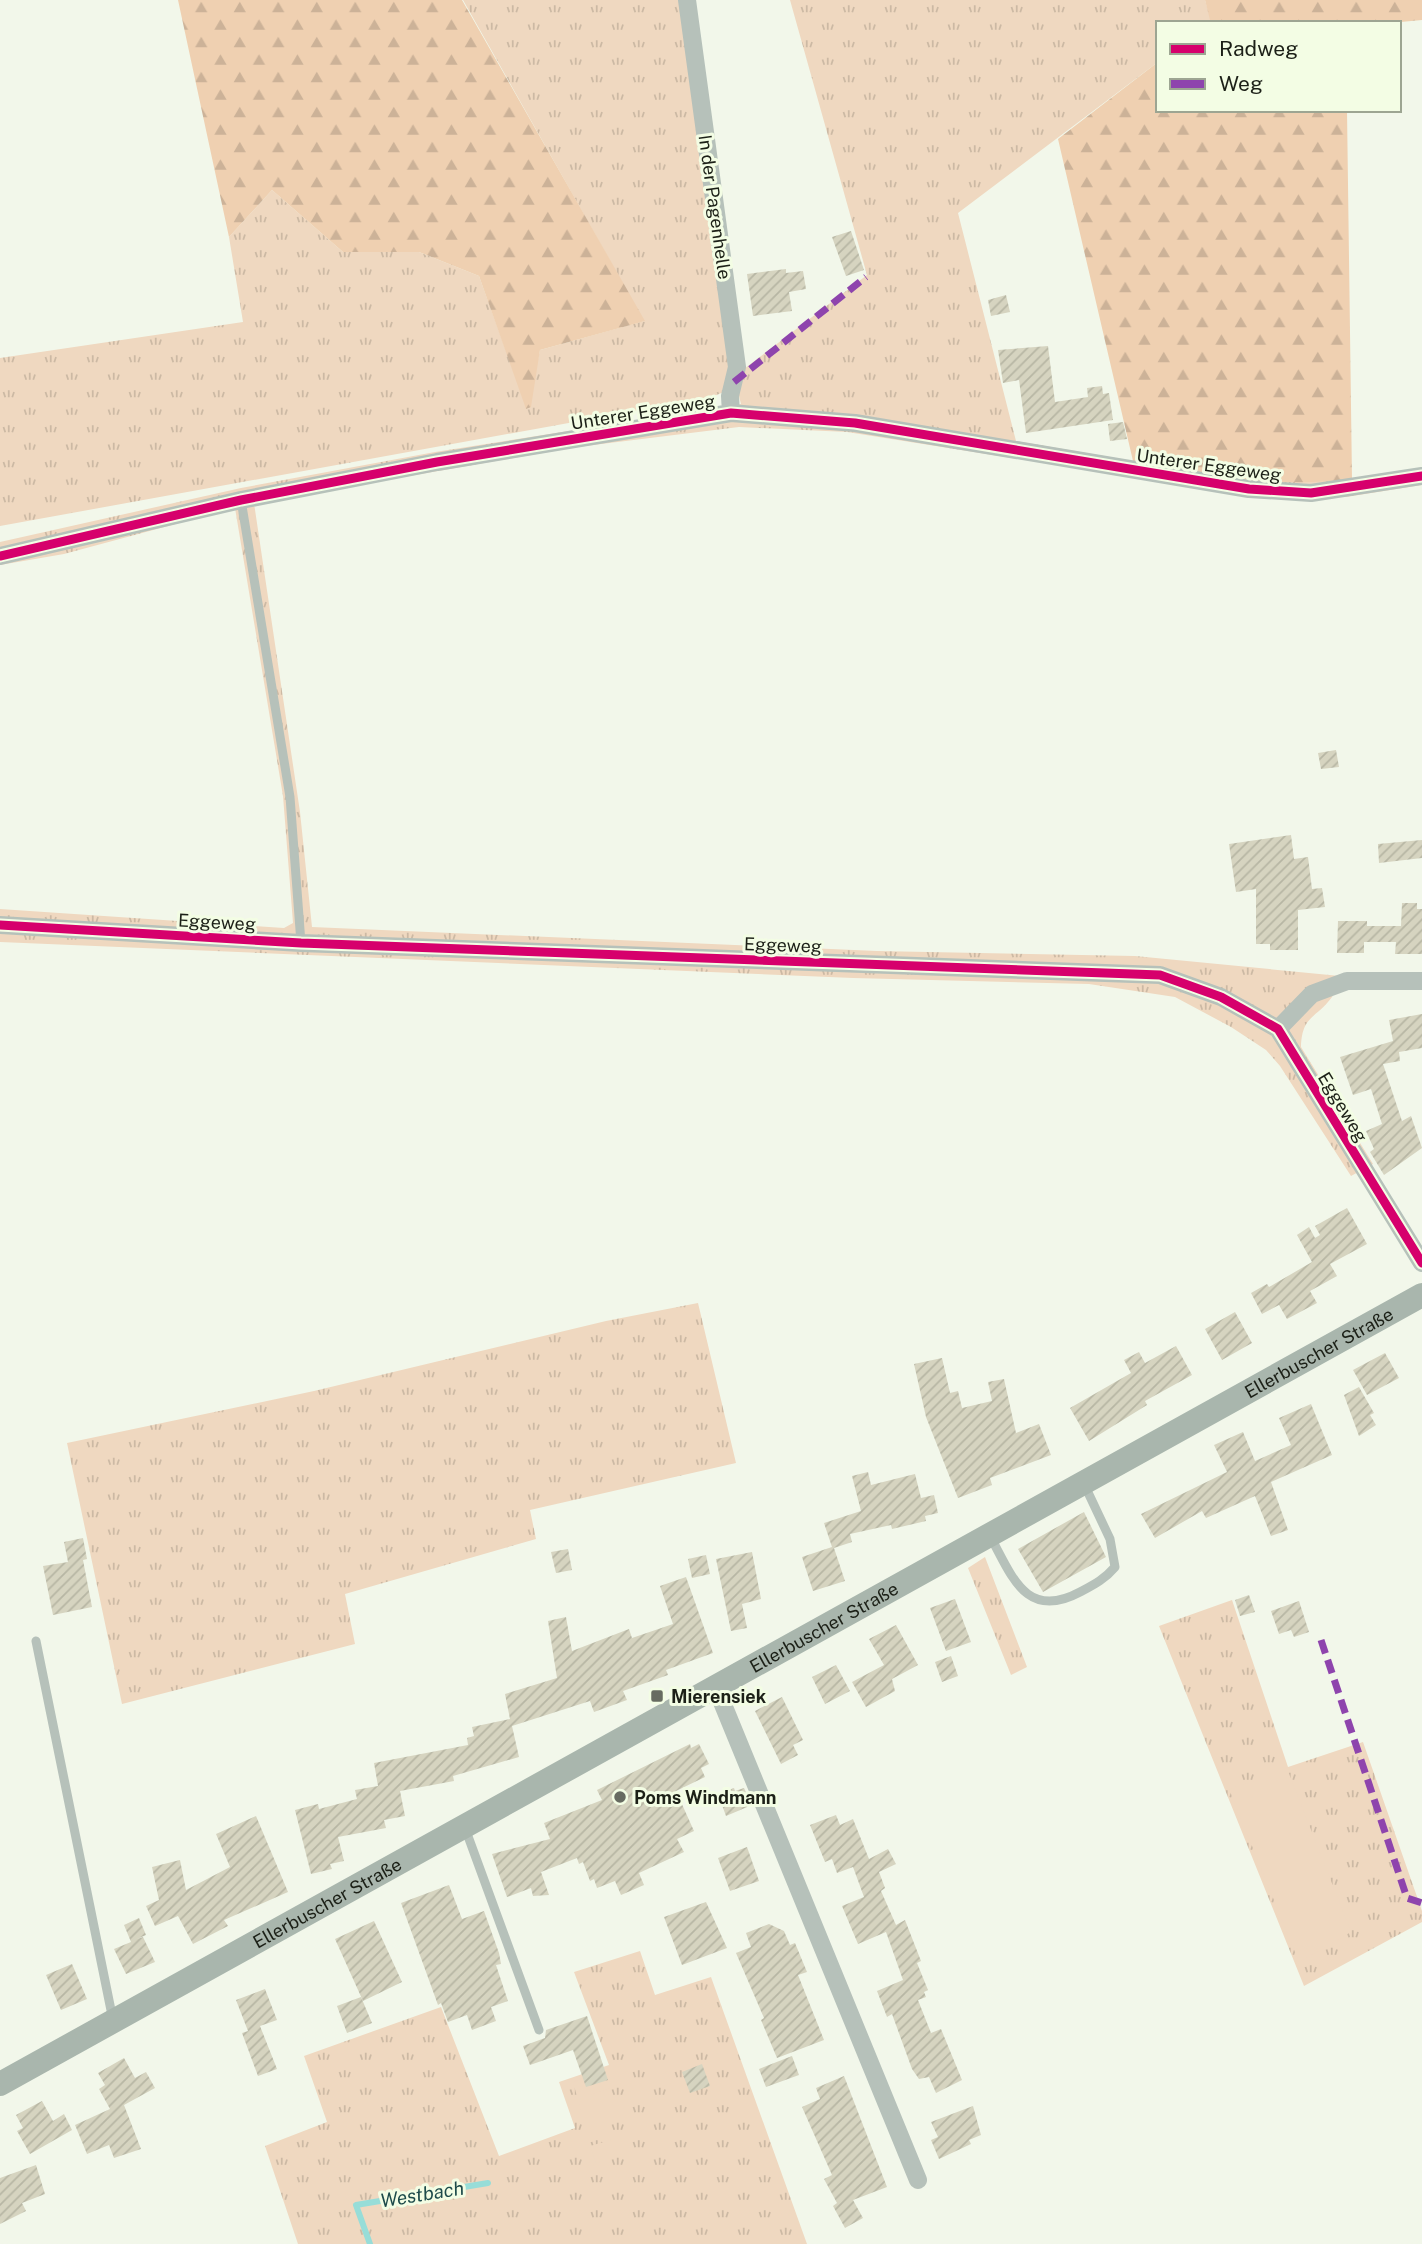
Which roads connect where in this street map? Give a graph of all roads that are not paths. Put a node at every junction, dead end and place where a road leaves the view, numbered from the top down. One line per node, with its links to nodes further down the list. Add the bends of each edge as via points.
1 (687, 0): 2 (street, In der Pagenhelle, via 737,367)
2 (731, 414): 3 (street, Unterer Eggeweg, via 855,423 1249,489 1311,493); 4 (street, Unterer Eggeweg, via 437,462)
3 (1422, 475)
4 (241, 500): 5 (street, Unterer Eggeweg); 7 (lane, via 290,797)
5 (0, 556)
6 (0, 925): 7 (street, Eggeweg)
7 (301, 943): 9 (street, Eggeweg, via 1160,975 1221,997)
8 (1422, 981): 9 (street, via 1347,981 1312,994)
9 (1278, 1029): 10 (street, Eggeweg)
10 (1422, 1263)
11 (1422, 1295): 12 (main road, Ellerbuscher Straße)
12 (1083, 1482): 13 (main road, Ellerbuscher Straße); 13 (lane, via 1115,1556 1115,1567 1105,1578 1052,1604 1038,1602 1013,1578)
13 (989, 1534): 15 (main road, Ellerbuscher Straße)
14 (36, 1641): 17 (lane)
15 (715, 1685): 16 (main road, Ellerbuscher Straße); 20 (street)
16 (464, 1826): 17 (main road, Ellerbuscher Straße); 18 (lane)
17 (113, 2021): 19 (main road, Ellerbuscher Straße)
18 (539, 2031)
19 (0, 2084)
20 (918, 2180)

